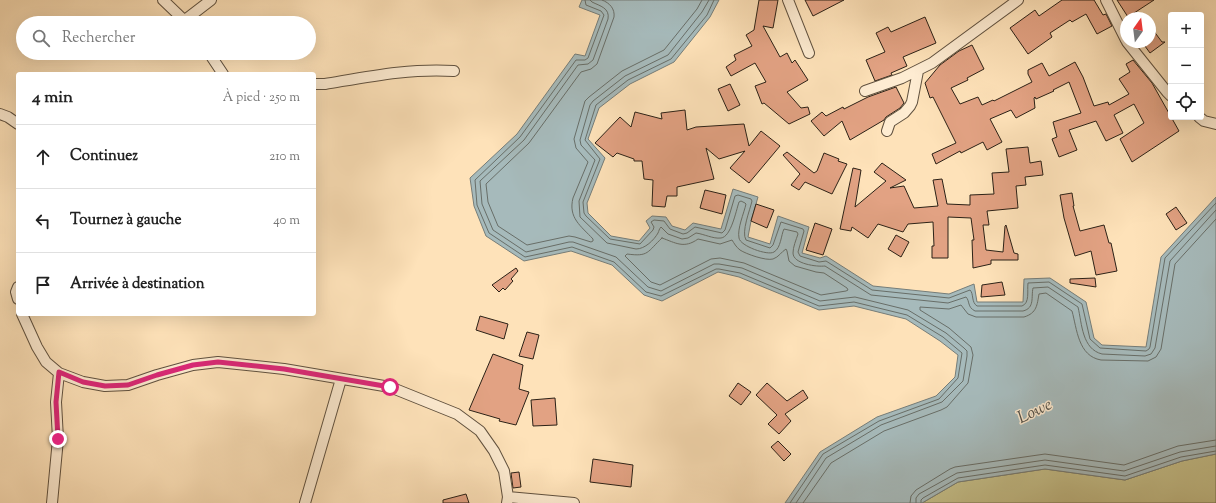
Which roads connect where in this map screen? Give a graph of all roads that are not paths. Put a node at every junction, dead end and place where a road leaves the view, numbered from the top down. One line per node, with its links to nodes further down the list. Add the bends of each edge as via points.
1 (163, 0): 6 (street)
2 (211, 0): 7 (street)
3 (788, 0): 10 (street)
4 (1018, 0): 13 (street, via 932,64)
5 (1106, 0): 8 (street)
6 (180, 16)
7 (193, 16)
8 (1120, 27)
9 (1132, 48): 17 (street)
10 (809, 53)
11 (214, 60): 14 (street)
12 (454, 71): 15 (street, via 401,72)
13 (918, 71): 16 (street); 22 (street, via 910,106 890,122)
14 (222, 72)
15 (316, 84)
16 (865, 91)
17 (1168, 93)
18 (0, 114): 20 (street)
19 (1203, 120): 21 (street)
20 (16, 123)
21 (1216, 124)
22 (887, 131)
23 (23, 316): 24 (street, via 36,347 46,362)
24 (59, 372): 25 (street, via 83,382 105,386 128,385 193,365 218,362 284,369); 27 (street, via 56,402 58,439)
25 (341, 379): 26 (street, via 390,387 457,414 480,431 494,451 504,471); 28 (street)
26 (508, 500): 29 (street)
27 (52, 503)
28 (306, 503)
29 (574, 503)

